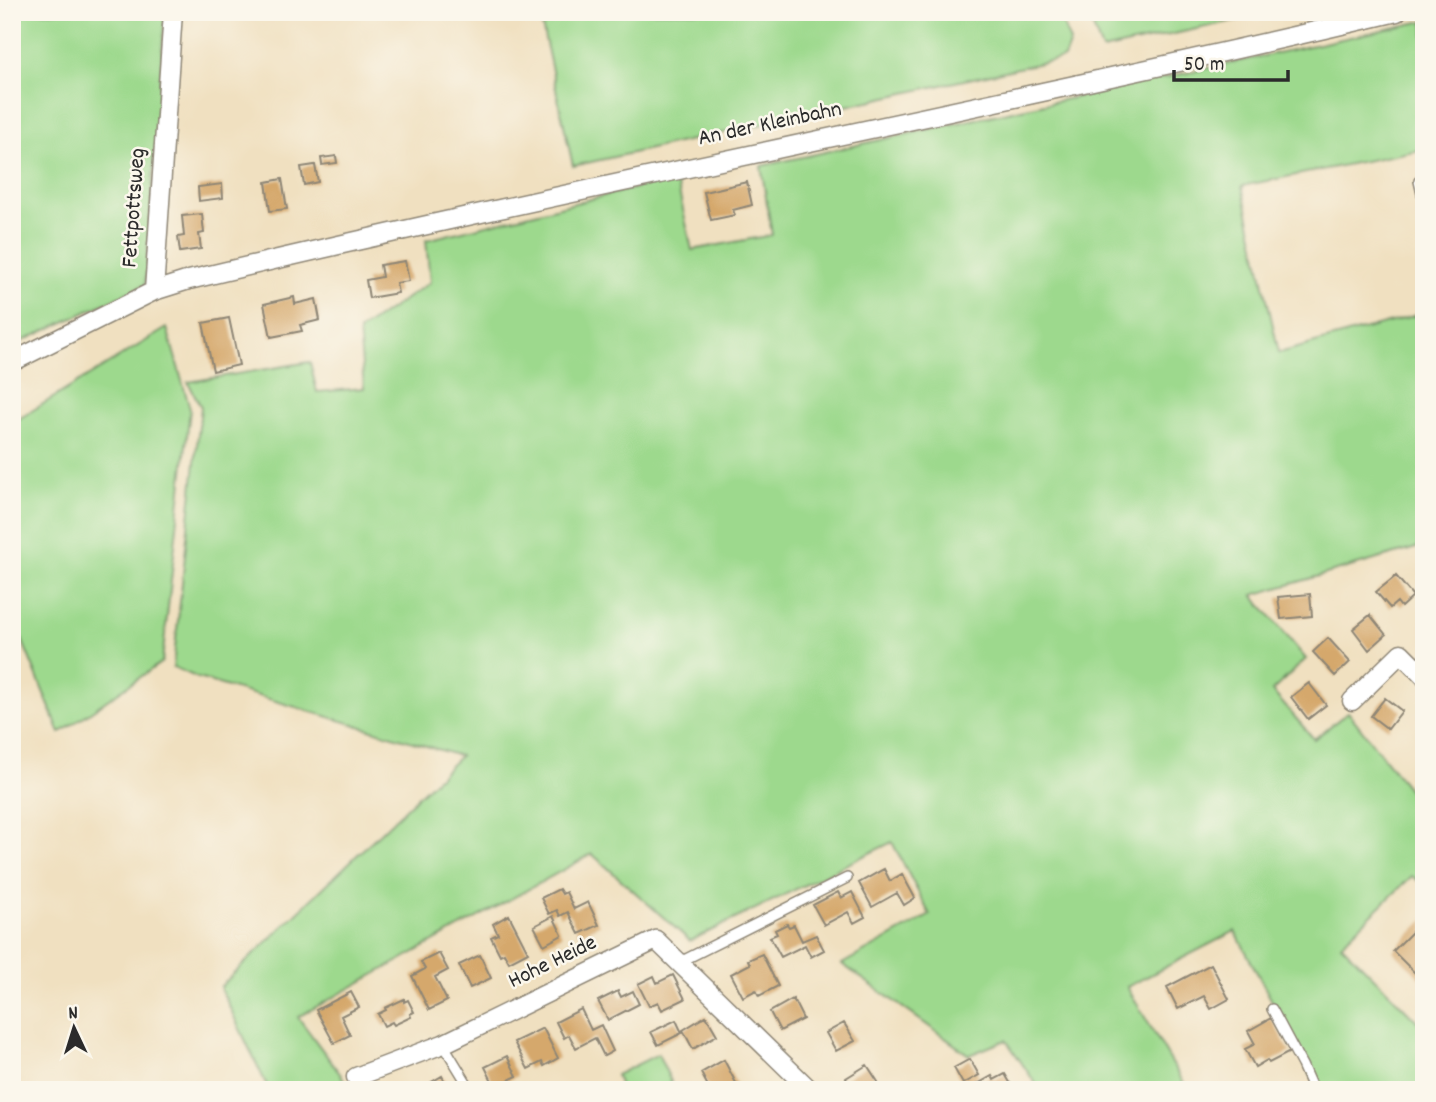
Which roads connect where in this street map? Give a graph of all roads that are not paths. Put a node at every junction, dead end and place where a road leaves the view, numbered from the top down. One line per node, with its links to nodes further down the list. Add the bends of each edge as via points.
1 (173, 12): 5 (street, Fettpottsweg)
2 (1397, 12): 5 (street, An der Kleinbahn, via 347,244)
3 (1419, 181): 4 (lane)
4 (1424, 202)
5 (154, 291): 6 (street, Fettpottsweg)
6 (12, 362)
7 (1424, 676): 8 (street, via 1401,653)
8 (1352, 701)
9 (848, 878): 10 (lane)
10 (680, 962): 12 (street, Hohe Heide, via 656,940); 15 (street, Hohe Heide)
11 (1272, 1009): 16 (lane)
12 (443, 1044): 13 (street, Hohe Heide); 14 (lane)
13 (356, 1077)
14 (471, 1090)
15 (810, 1090)
16 (1313, 1090)

